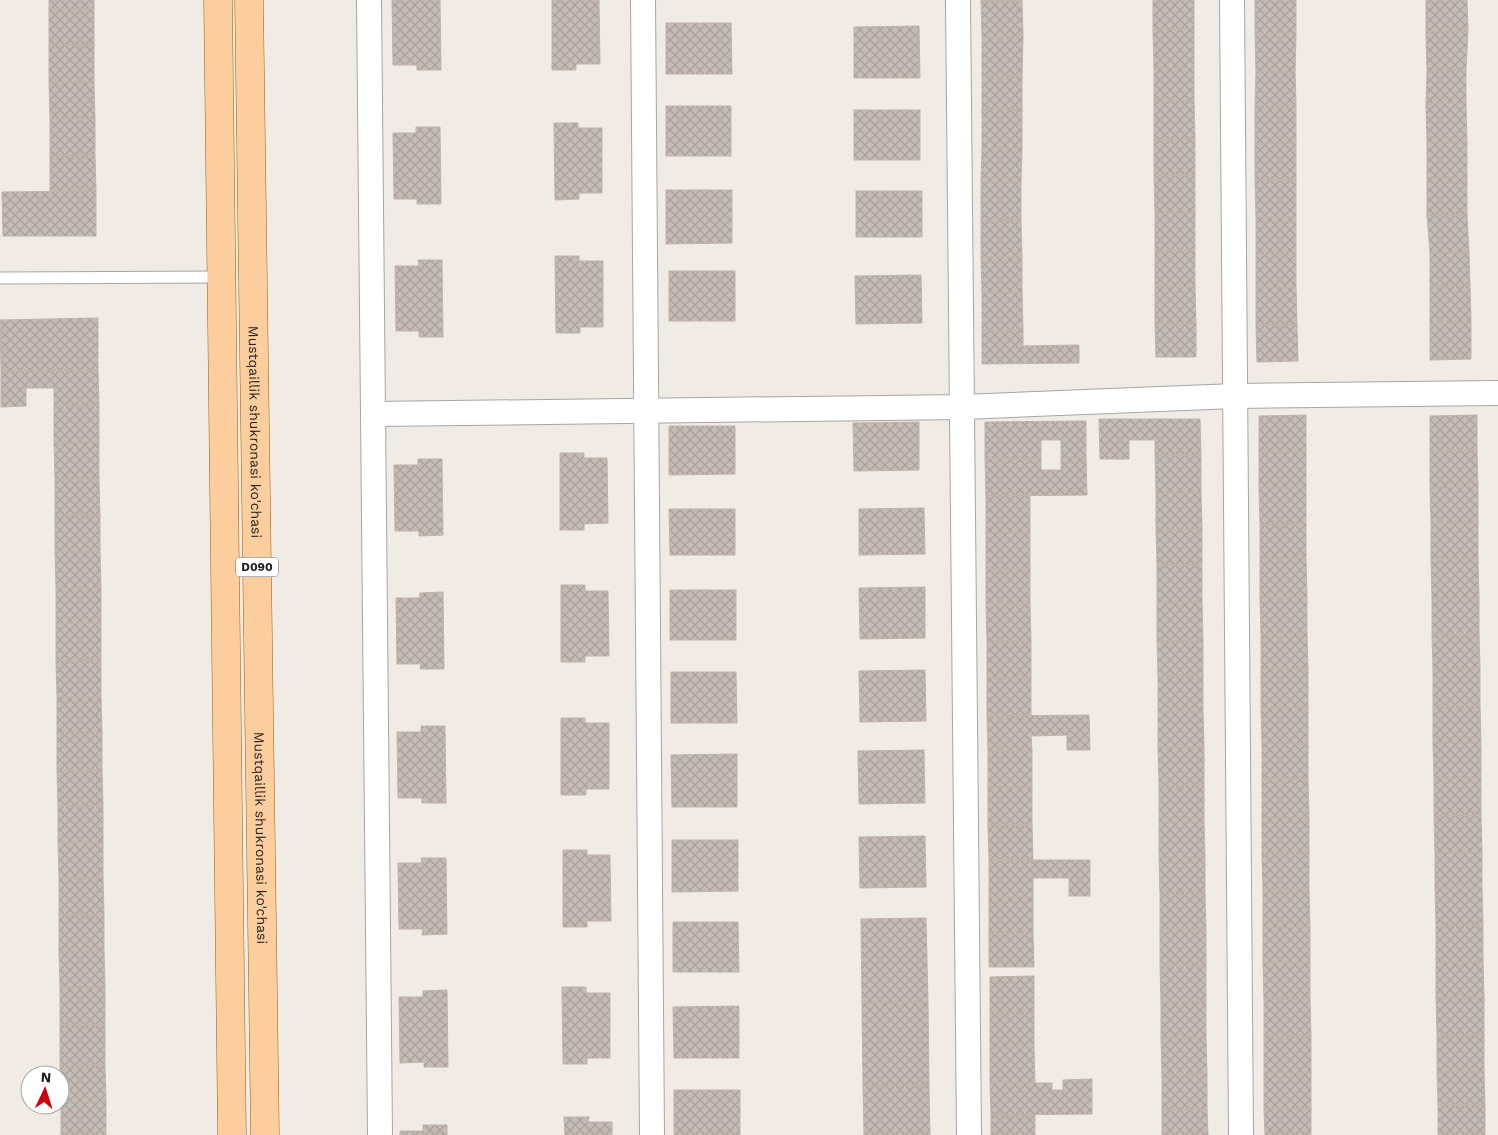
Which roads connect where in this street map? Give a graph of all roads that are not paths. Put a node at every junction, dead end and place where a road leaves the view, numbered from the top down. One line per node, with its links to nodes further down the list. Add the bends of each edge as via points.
1 (218, 0): 7 (main road, D090)
2 (249, 0): 15 (main road, Mustqaillik shukronasi ko'chasi / D090)
3 (369, 0): 13 (street)
4 (643, 0): 12 (street)
5 (958, 0): 11 (street)
6 (1232, 0): 10 (street)
7 (222, 277): 8 (lane); 14 (main road, D090)
8 (0, 278)
9 (1498, 393): 10 (street)
10 (1235, 396): 11 (street); 19 (street)
11 (963, 407): 12 (street); 18 (street)
12 (647, 411): 13 (street); 17 (street)
13 (373, 414): 16 (street)
14 (232, 1135)
15 (265, 1135)
16 (380, 1135)
17 (652, 1135)
18 (969, 1135)
19 (1241, 1135)

